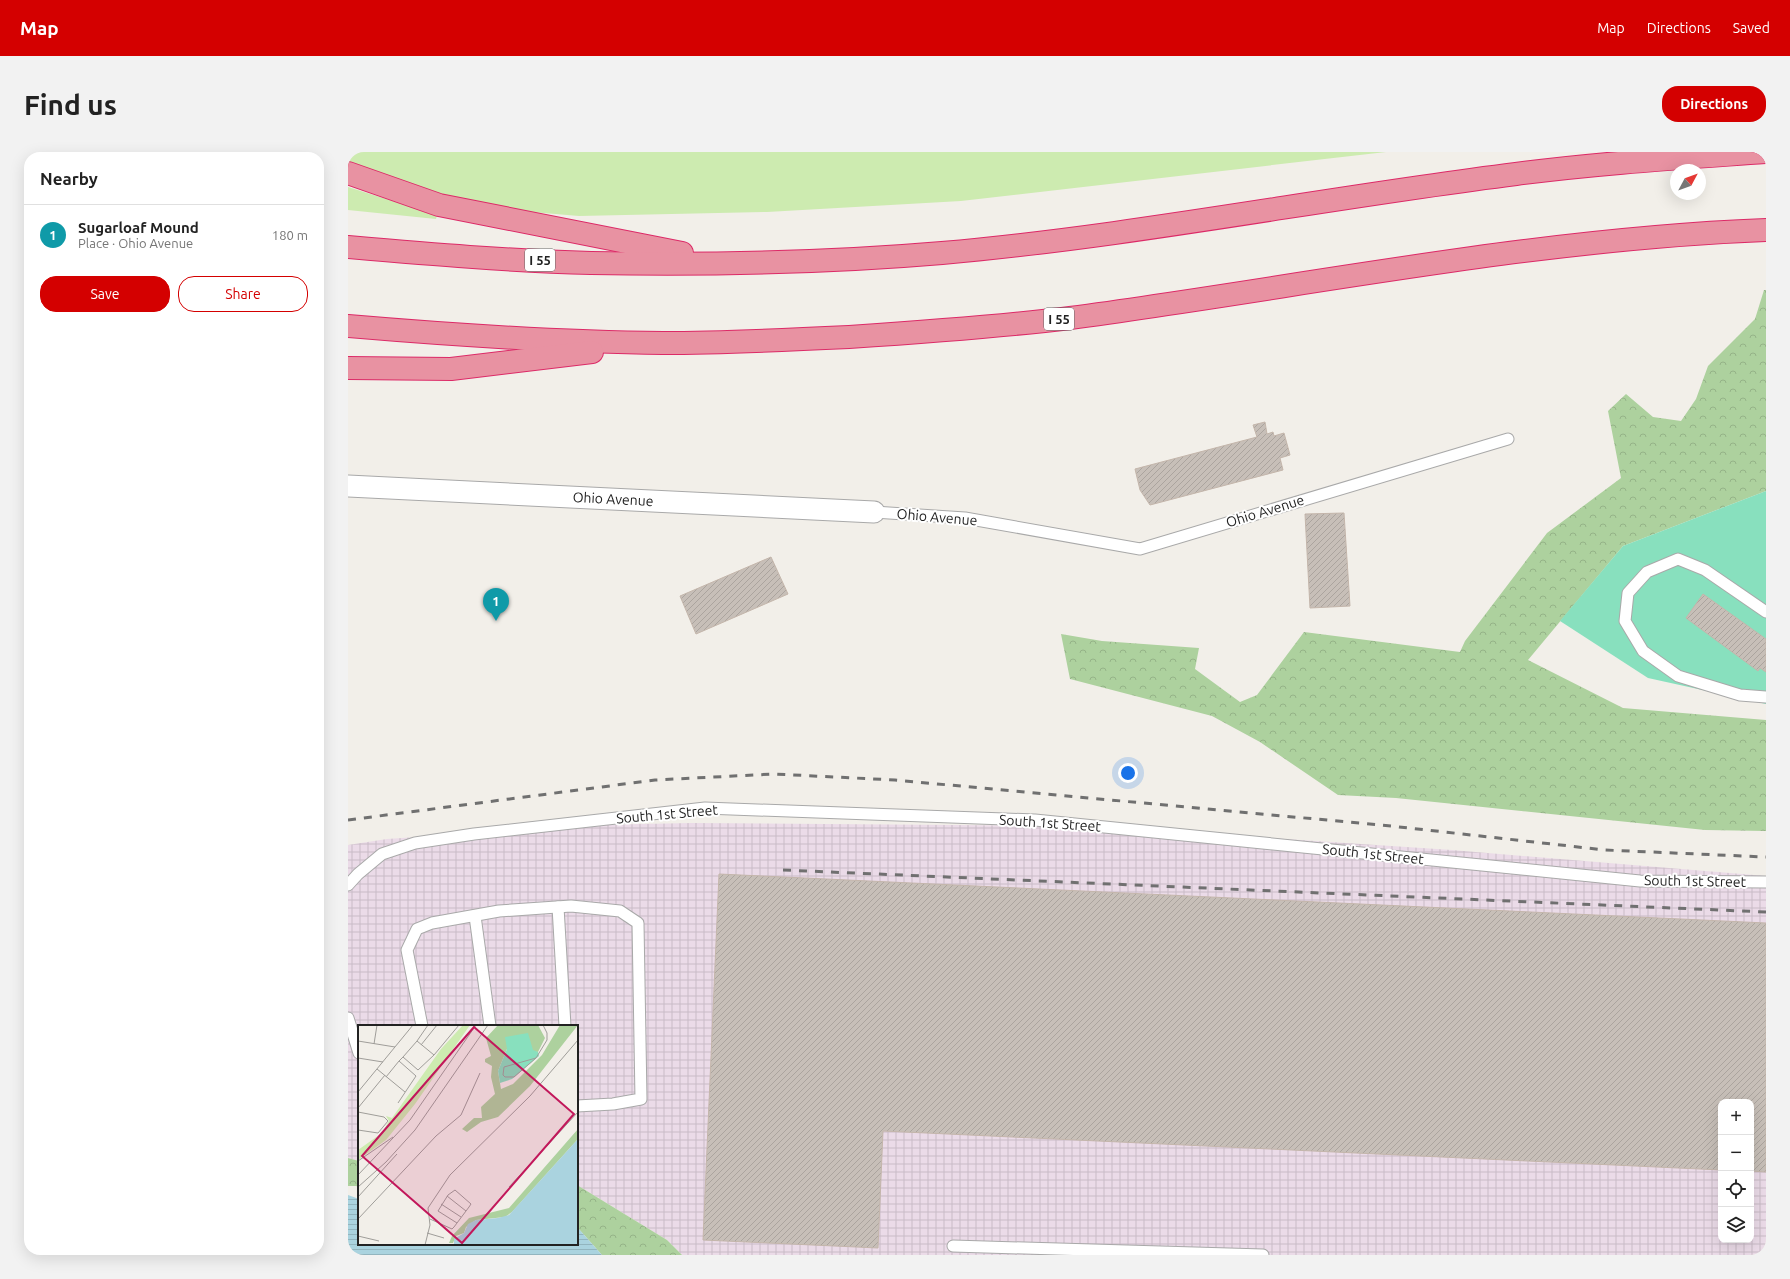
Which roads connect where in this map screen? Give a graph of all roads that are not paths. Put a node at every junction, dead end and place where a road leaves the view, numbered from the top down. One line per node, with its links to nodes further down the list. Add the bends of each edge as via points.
1 (1766, 152): 5 (highway, I 55, via 1651,160 1516,174 1075,238 943,253 833,261)
2 (348, 173): 5 (highway, via 439,205)
3 (1766, 230): 7 (highway, I 55, via 1600,243 1467,259 1068,318 933,332)
4 (348, 247): 5 (highway, I 55, via 589,263)
5 (732, 263)
6 (348, 326): 7 (highway, I 55, via 439,334)
7 (665, 343): 8 (highway, via 451,369)
8 (348, 368)
9 (1508, 439): 11 (lane, Ohio Avenue, via 1140,549 965,518)
10 (348, 486): 11 (street, Ohio Avenue)
11 (874, 512)
12 (1766, 612): 13 (lane, via 1705,570 1678,559 1647,572 1628,593 1625,621 1643,651 1678,676 1740,695)
13 (1766, 697)
14 (1766, 882): 15 (lane, South 1st Street, via 1640,881 1035,820 706,808 415,843 382,854)
15 (348, 885)
16 (558, 907): 17 (lane, via 499,911); 21 (lane); 23 (lane, via 620,911 638,923 641,1099)
17 (475, 916): 19 (lane, via 432,923 417,929 407,950); 20 (lane)
18 (348, 1018): 22 (lane)
19 (422, 1025)
20 (490, 1025)
21 (565, 1025)
22 (358, 1050)
23 (578, 1106)
24 (953, 1246): 25 (lane)
25 (1263, 1255)

